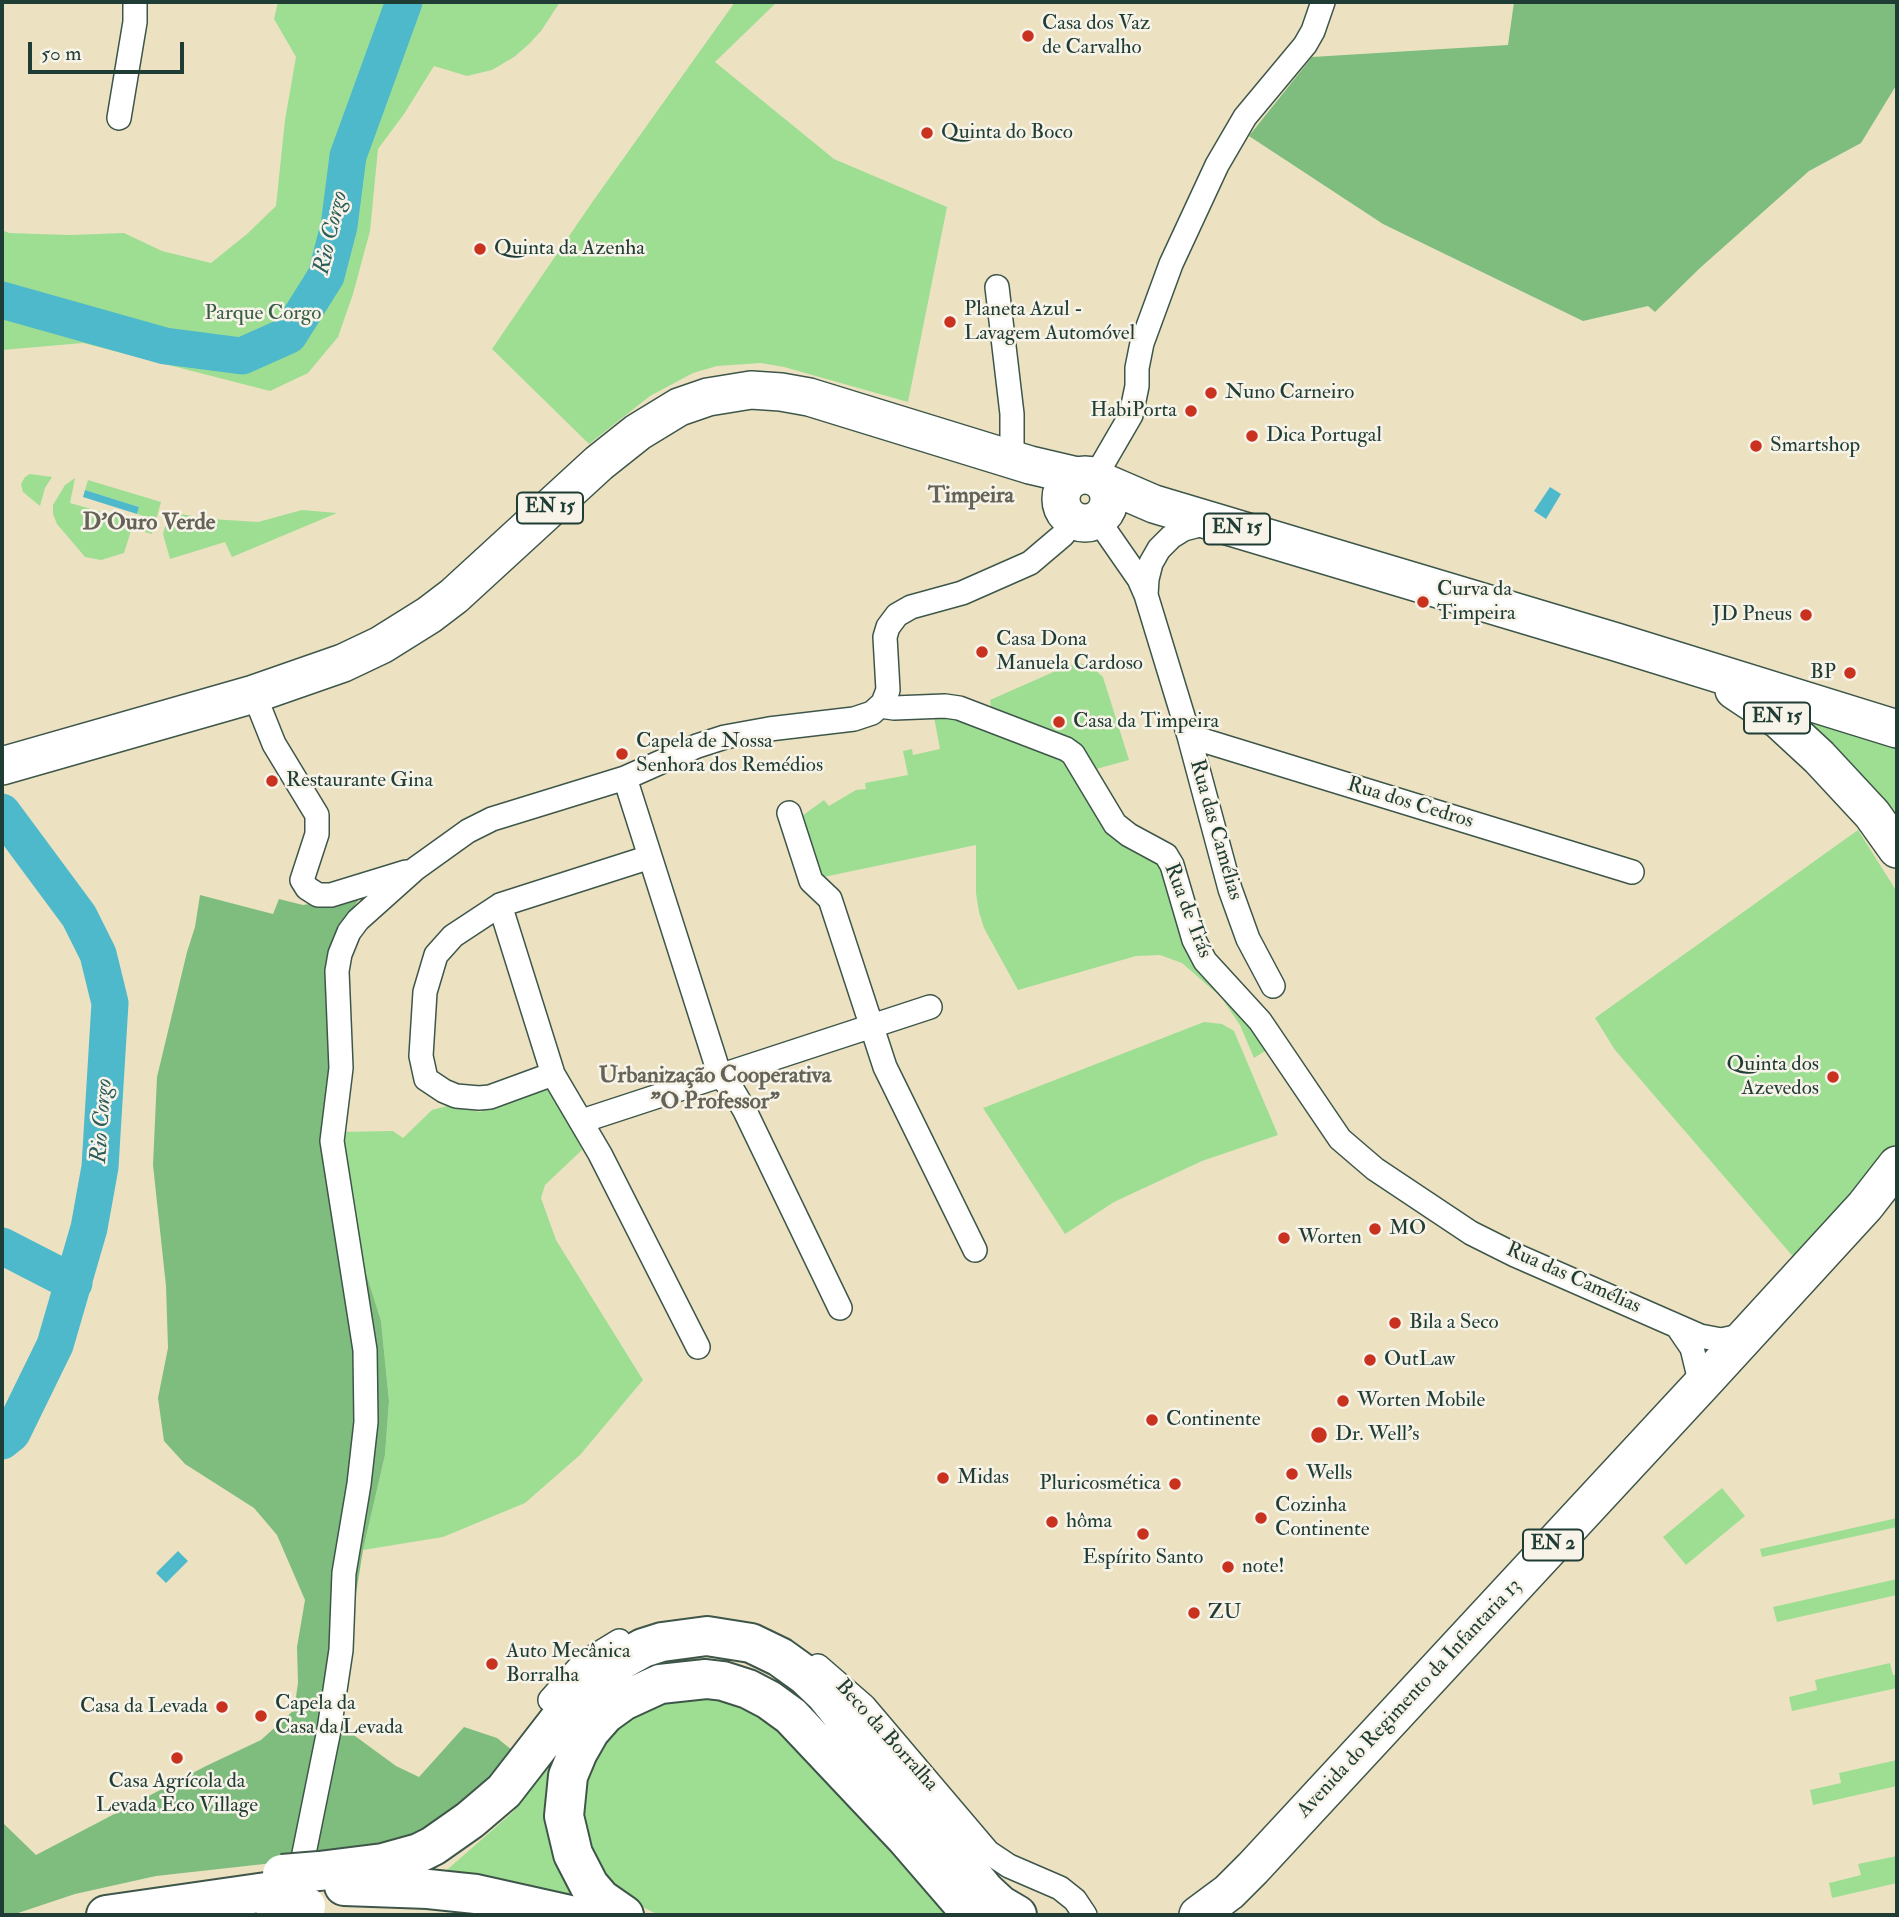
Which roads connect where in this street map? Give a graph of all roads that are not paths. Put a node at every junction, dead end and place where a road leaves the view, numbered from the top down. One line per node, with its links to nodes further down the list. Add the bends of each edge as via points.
1 (135, 2): 3 (street)
2 (1323, 2): 6 (street, via 1305,45 1245,117 1217,165 1171,264 1142,343 1131,415)
3 (118, 118)
4 (997, 287): 5 (street)
5 (1021, 462): 6 (main road, EN 15); 10 (main road, EN 15, via 794,394 736,391 693,401 625,442 466,586 400,635 363,654)
6 (1088, 497): 7 (main road, EN 15, via 1154,504); 8 (street, Rua das Camélias); 11 (street, via 1063,536 1030,563 897,615 886,632 888,684)
7 (1216, 522): 8 (street, via 1184,529 1159,549 1151,563); 9 (main road, EN 15)
8 (1146, 595): 13 (street, Rua das Camélias)
9 (1616, 642): 12 (main road, EN 15); 17 (main road, EN 15, via 1710,678 1768,711 1837,775)
10 (254, 694): 14 (main road, EN 15); 19 (street, via 274,744 317,815 317,834 302,880 313,893 327,896)
11 (880, 706): 15 (street, via 861,718 725,737); 29 (street, Rua de Trás, via 960,708 1073,754 1115,824 1169,860 1190,930 1205,961 1260,1021 1340,1139)
12 (1897, 729)
13 (1189, 736): 20 (street, Rua dos Cedros); 22 (street, Rua das Camélias, via 1239,916)
14 (2, 766)
15 (625, 778): 18 (street); 19 (street, via 492,819)
16 (789, 813): 24 (street, via 811,881 830,899)
17 (1897, 849)
18 (650, 857): 21 (street); 26 (street)
19 (415, 869): 38 (street, via 353,926 337,971 341,1068 332,1142 365,1350 366,1423 344,1573 341,1650 329,1730)
20 (1632, 872)
21 (500, 905): 25 (street); 25 (street, via 459,932 436,955 425,992 422,1069 426,1079 444,1091 479,1098)
22 (1273, 986)
23 (930, 1007): 24 (street)
24 (872, 1027): 26 (street); 31 (street, via 884,1067)
25 (553, 1074): 27 (street)
26 (720, 1076): 27 (street); 32 (street, via 739,1099)
27 (582, 1121): 35 (street)
28 (1897, 1165): 34 (main road, Avenida do Regimento da Infantaria 13 / EN 2)
29 (1407, 1191): 33 (street, Rua das Camélias, via 1493,1245)
30 (1897, 1205): 48 (main road, Avenida do Regimento da Infantaria 13 / EN 2)
31 (975, 1250)
32 (840, 1308)
33 (1668, 1321): 34 (street, Rua das Camélias, via 1714,1340); 36 (street, via 1689,1341)
34 (1748, 1334): 36 (main road, Avenida do Regimento da Infantaria 13 / EN 2)
35 (698, 1348)
36 (1701, 1385): 47 (main road, Avenida do Regimento da Infantaria 13 / EN 2, via 1245,1877)
37 (526, 1733): 46 (street, Beco da Borralha, via 567,1678 617,1642 674,1628 750,1633 801,1655 837,1680 988,1852 1060,1888)
38 (295, 1893): 39 (highway, via 197,1887); 40 (highway); 41 (highway); 42 (highway, via 370,1886 440,1891); 45 (highway, via 433,1846 504,1791 580,1693 609,1667 662,1642 707,1636 751,1643 805,1675 985,1891)
39 (121, 1912)
40 (223, 1915)
41 (496, 1915)
42 (570, 1915)
43 (624, 1915): 44 (highway, via 589,1885 573,1854 564,1816 568,1776 590,1731 623,1701 660,1684 706,1679 748,1689 791,1716)
44 (973, 1915)
45 (1017, 1915)
46 (1085, 1915)
47 (1198, 1915)
48 (1241, 1915)

